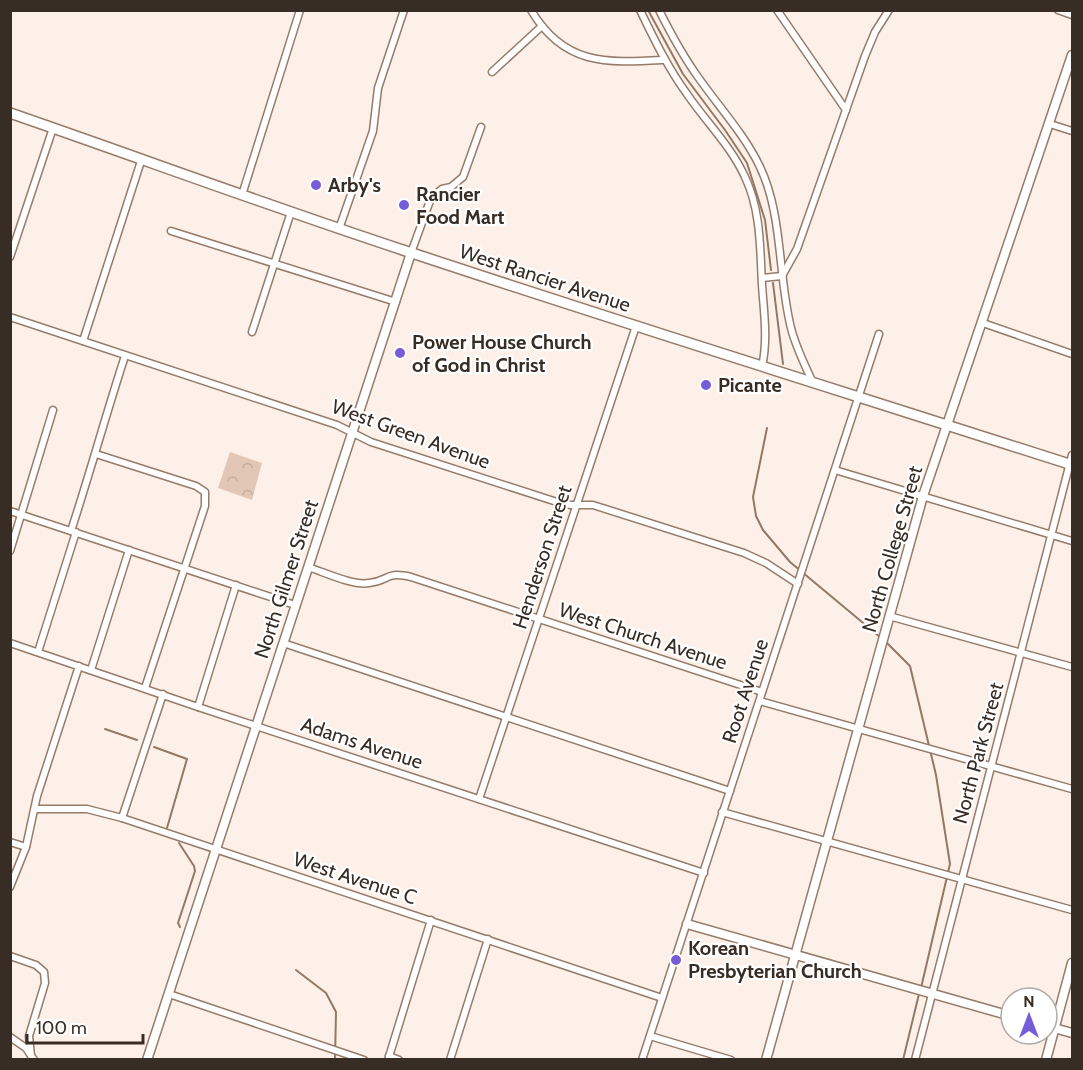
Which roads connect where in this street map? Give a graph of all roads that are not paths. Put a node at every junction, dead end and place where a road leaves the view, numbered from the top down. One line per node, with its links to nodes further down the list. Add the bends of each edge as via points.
1 (300, 10): 21 (street)
2 (404, 10): 23 (street, via 378,88 373,130)
3 (531, 10): 10 (street)
4 (640, 10): 12 (street)
5 (659, 10): 28 (street, via 675,42 760,168 769,191)
6 (777, 10): 14 (street)
7 (889, 10): 14 (street, via 875,32)
8 (1058, 10): 9 (street)
9 (1072, 15)
10 (542, 26): 12 (street, via 581,55 619,63); 13 (street)
11 (1072, 55): 16 (street, North College Street)
12 (664, 60): 29 (street, via 729,148 745,177 759,222)
13 (492, 72)
14 (846, 111): 28 (street, via 797,249)
15 (10, 113): 18 (main road, West Rancier Avenue)
16 (1050, 124): 19 (street); 32 (street, North College Street)
17 (481, 127): 25 (street, North Gilmer Street, via 463,177 431,198)
18 (52, 128): 20 (main road, West Rancier Avenue); 26 (street)
19 (1072, 131)
20 (142, 158): 21 (main road, West Rancier Avenue); 36 (street)
21 (242, 195): 22 (main road, West Rancier Avenue)
22 (291, 212): 23 (main road, West Rancier Avenue); 27 (street)
23 (339, 229): 25 (main road, West Rancier Avenue)
24 (171, 231): 27 (street)
25 (411, 253): 30 (street, North Gilmer Street); 33 (main road, West Rancier Avenue)
26 (10, 257)
27 (275, 264): 30 (street); 34 (street)
28 (782, 276): 29 (street); 40 (street, via 791,328)
29 (762, 278): 39 (street, via 766,345)
30 (396, 302): 44 (street, North Gilmer Street)
31 (10, 317): 36 (street, West Green Avenue)
32 (983, 323): 37 (street); 43 (street, North College Street)
33 (636, 326): 39 (main road, West Rancier Avenue); 49 (street, Henderson Street)
34 (252, 332)
35 (879, 334): 41 (street, Root Avenue)
36 (83, 341): 38 (street, West Green Avenue)
37 (1072, 354)
38 (125, 356): 44 (street, West Green Avenue); 45 (street)
39 (762, 367): 40 (main road, West Rancier Avenue)
40 (814, 384): 41 (main road, West Rancier Avenue)
41 (858, 396): 43 (main road, West Rancier Avenue); 47 (street, Root Avenue)
42 (53, 410): 51 (street)
43 (946, 425): 46 (main road, West Rancier Avenue); 48 (street, North College Street)
44 (352, 432): 49 (street, West Green Avenue, via 560,503); 57 (street, North Gilmer Street)
45 (96, 454): 52 (street); 58 (street, via 205,492 205,506)
46 (1072, 462): 53 (street, North Park Street)
47 (835, 470): 48 (street); 59 (street, Root Avenue)
48 (923, 496): 53 (street); 63 (street, North College Street)
49 (576, 505): 59 (street, West Green Avenue, via 592,505 744,554); 62 (street, Henderson Street)
50 (10, 511): 51 (street)
51 (22, 514): 52 (street); 56 (street)
52 (74, 531): 55 (street); 66 (street)
53 (1052, 535): 54 (street); 67 (street, North Park Street)
54 (1072, 541)
55 (129, 549): 58 (street); 70 (street)
56 (10, 552)
57 (308, 567): 61 (street, North Gilmer Street); 62 (street, West Church Avenue, via 362,583 400,575)
58 (184, 568): 60 (street); 71 (street)
59 (799, 581): 72 (street, Root Avenue)
60 (236, 585): 61 (street); 75 (street)
61 (295, 605): 65 (street, North Gilmer Street)
62 (538, 620): 72 (street, West Church Avenue); 76 (street, Henderson Street)
63 (888, 620): 67 (street); 78 (street, North College Street)
64 (10, 643): 66 (street, Adams Avenue)
65 (283, 643): 76 (street); 77 (street, North Gilmer Street)
66 (38, 652): 68 (street, Adams Avenue)
67 (1021, 653): 69 (street); 79 (street, North Park Street)
68 (79, 666): 70 (street, Adams Avenue); 83 (street)
69 (1072, 667)
70 (91, 670): 71 (street, Adams Avenue)
71 (145, 688): 73 (street, Adams Avenue)
72 (762, 692): 74 (street, Root Avenue)
73 (163, 694): 75 (street, Adams Avenue); 85 (street)
74 (759, 701): 78 (street); 81 (street, Root Avenue)
75 (198, 707): 77 (street, Adams Avenue)
76 (507, 718): 81 (street); 82 (street, Henderson Street)
77 (255, 725): 82 (street, Adams Avenue); 89 (street, North Gilmer Street)
78 (857, 729): 79 (street); 86 (street, North College Street)
79 (992, 766): 80 (street); 91 (street, North Park Street)
80 (1072, 789)
81 (730, 791): 84 (street, Root Avenue)
82 (479, 799): 90 (street, Adams Avenue)
83 (35, 809): 85 (street, West Avenue C, via 87,809); 88 (street)
84 (722, 812): 86 (street); 90 (street, Root Avenue)
85 (122, 818): 89 (street, West Avenue C)
86 (825, 841): 91 (street); 97 (street, North College Street)
87 (10, 842): 88 (street)
88 (26, 847): 92 (street)
89 (215, 849): 94 (street, West Avenue C); 101 (street, North Gilmer Street)
90 (704, 873): 95 (street, Root Avenue)
91 (959, 879): 93 (street); 100 (street, North Park Street)
92 (10, 887)
93 (1072, 910)
94 (431, 920): 96 (street, West Avenue C); 108 (street)
95 (687, 924): 97 (street); 102 (street, Root Avenue)
96 (488, 939): 102 (street, West Avenue C); 112 (street)
97 (795, 954): 100 (street); 115 (street, North College Street)
98 (10, 956): 107 (street, via 44,972 45,983 29,1036)
99 (1072, 963): 103 (street)
100 (930, 993): 104 (street); 116 (street, North Park Street)
101 (169, 994): 109 (street, North Gilmer Street); 110 (street)
102 (662, 998): 105 (street, Root Avenue)
103 (1059, 1003)
104 (999, 1013)
105 (650, 1036): 113 (street, Root Avenue); 114 (street)
106 (10, 1037): 107 (street, via 26,1048)
107 (32, 1058)
108 (389, 1058): 111 (street)
109 (147, 1059)
110 (364, 1059)
111 (399, 1059)
112 (450, 1059)
113 (642, 1059)
114 (731, 1059)
115 (765, 1059)
116 (915, 1059)

